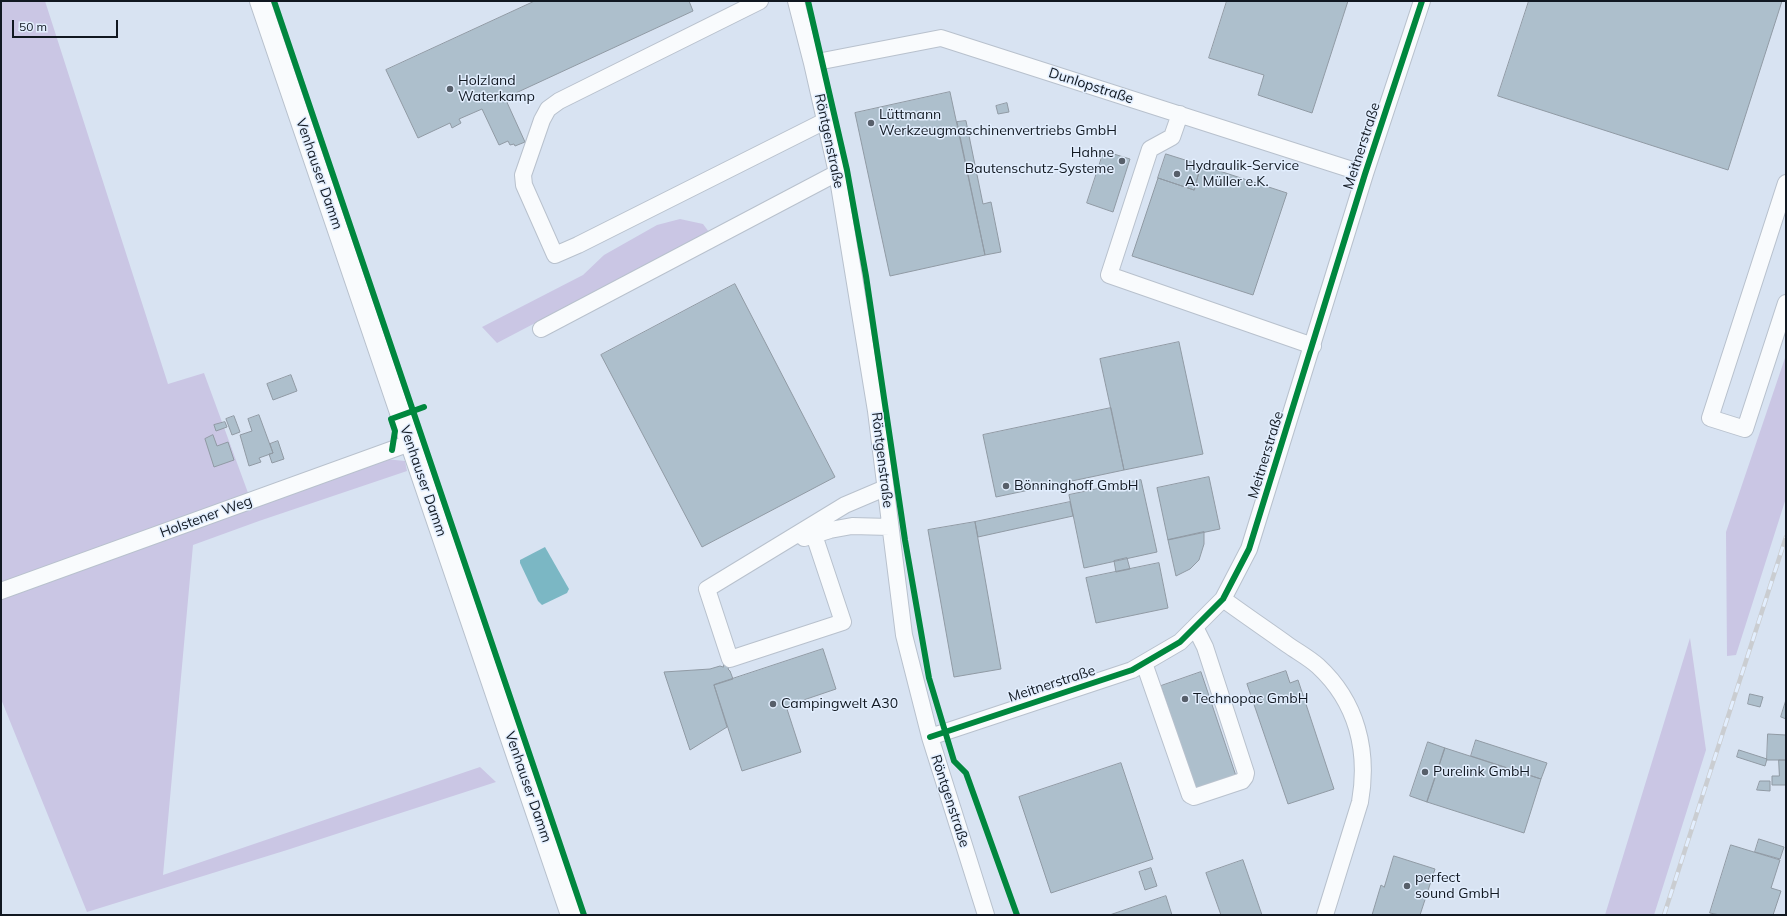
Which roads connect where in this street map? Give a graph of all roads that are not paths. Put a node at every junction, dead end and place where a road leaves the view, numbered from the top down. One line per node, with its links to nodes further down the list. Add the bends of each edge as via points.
1 (260, 1): 14 (main road, Venhauser Damm)
2 (760, 1): 7 (street, via 559,101 548,109 527,162 523,180 555,255)
3 (796, 1): 5 (street, Röntgenstraße)
4 (1422, 1): 9 (street, Meitnerstraße)
5 (812, 63): 6 (street, Dunlopstraße, via 941,38); 7 (street, Röntgenstraße)
6 (1180, 114): 9 (street, Dunlopstraße); 13 (street, via 1172,137 1150,149 1108,275)
7 (825, 121): 8 (street, Röntgenstraße)
8 (837, 173): 12 (street); 15 (street, Röntgenstraße, via 876,411)
9 (1365, 174): 13 (street, Meitnerstraße)
10 (1786, 183): 11 (street, via 1710,418 1744,429)
11 (1786, 303)
12 (541, 329)
13 (1313, 346): 20 (street, Meitnerstraße, via 1249,548)
14 (410, 443): 19 (street, Holstener Weg); 24 (main road, Venhauser Damm)
15 (885, 488): 16 (street, Röntgenstraße); 18 (street, via 845,505)
16 (890, 527): 17 (street, via 852,526); 23 (street, Röntgenstraße, via 904,634)
17 (814, 534): 18 (street); 18 (street, via 843,622 730,659 707,589)
18 (772, 548)
19 (1, 591)
20 (1224, 599): 21 (street, Meitnerstraße); 26 (street, via 1318,666 1352,710 1361,739 1363,785)
21 (1195, 627): 22 (street, Meitnerstraße, via 1180,642); 22 (street, via 1206,647 1231,724 1246,773 1242,780 1194,797 1190,795)
22 (1144, 663): 23 (street, Meitnerstraße, via 1132,670)
23 (930, 737): 25 (street, Röntgenstraße)
24 (571, 915)
25 (986, 915)
26 (1325, 915)

